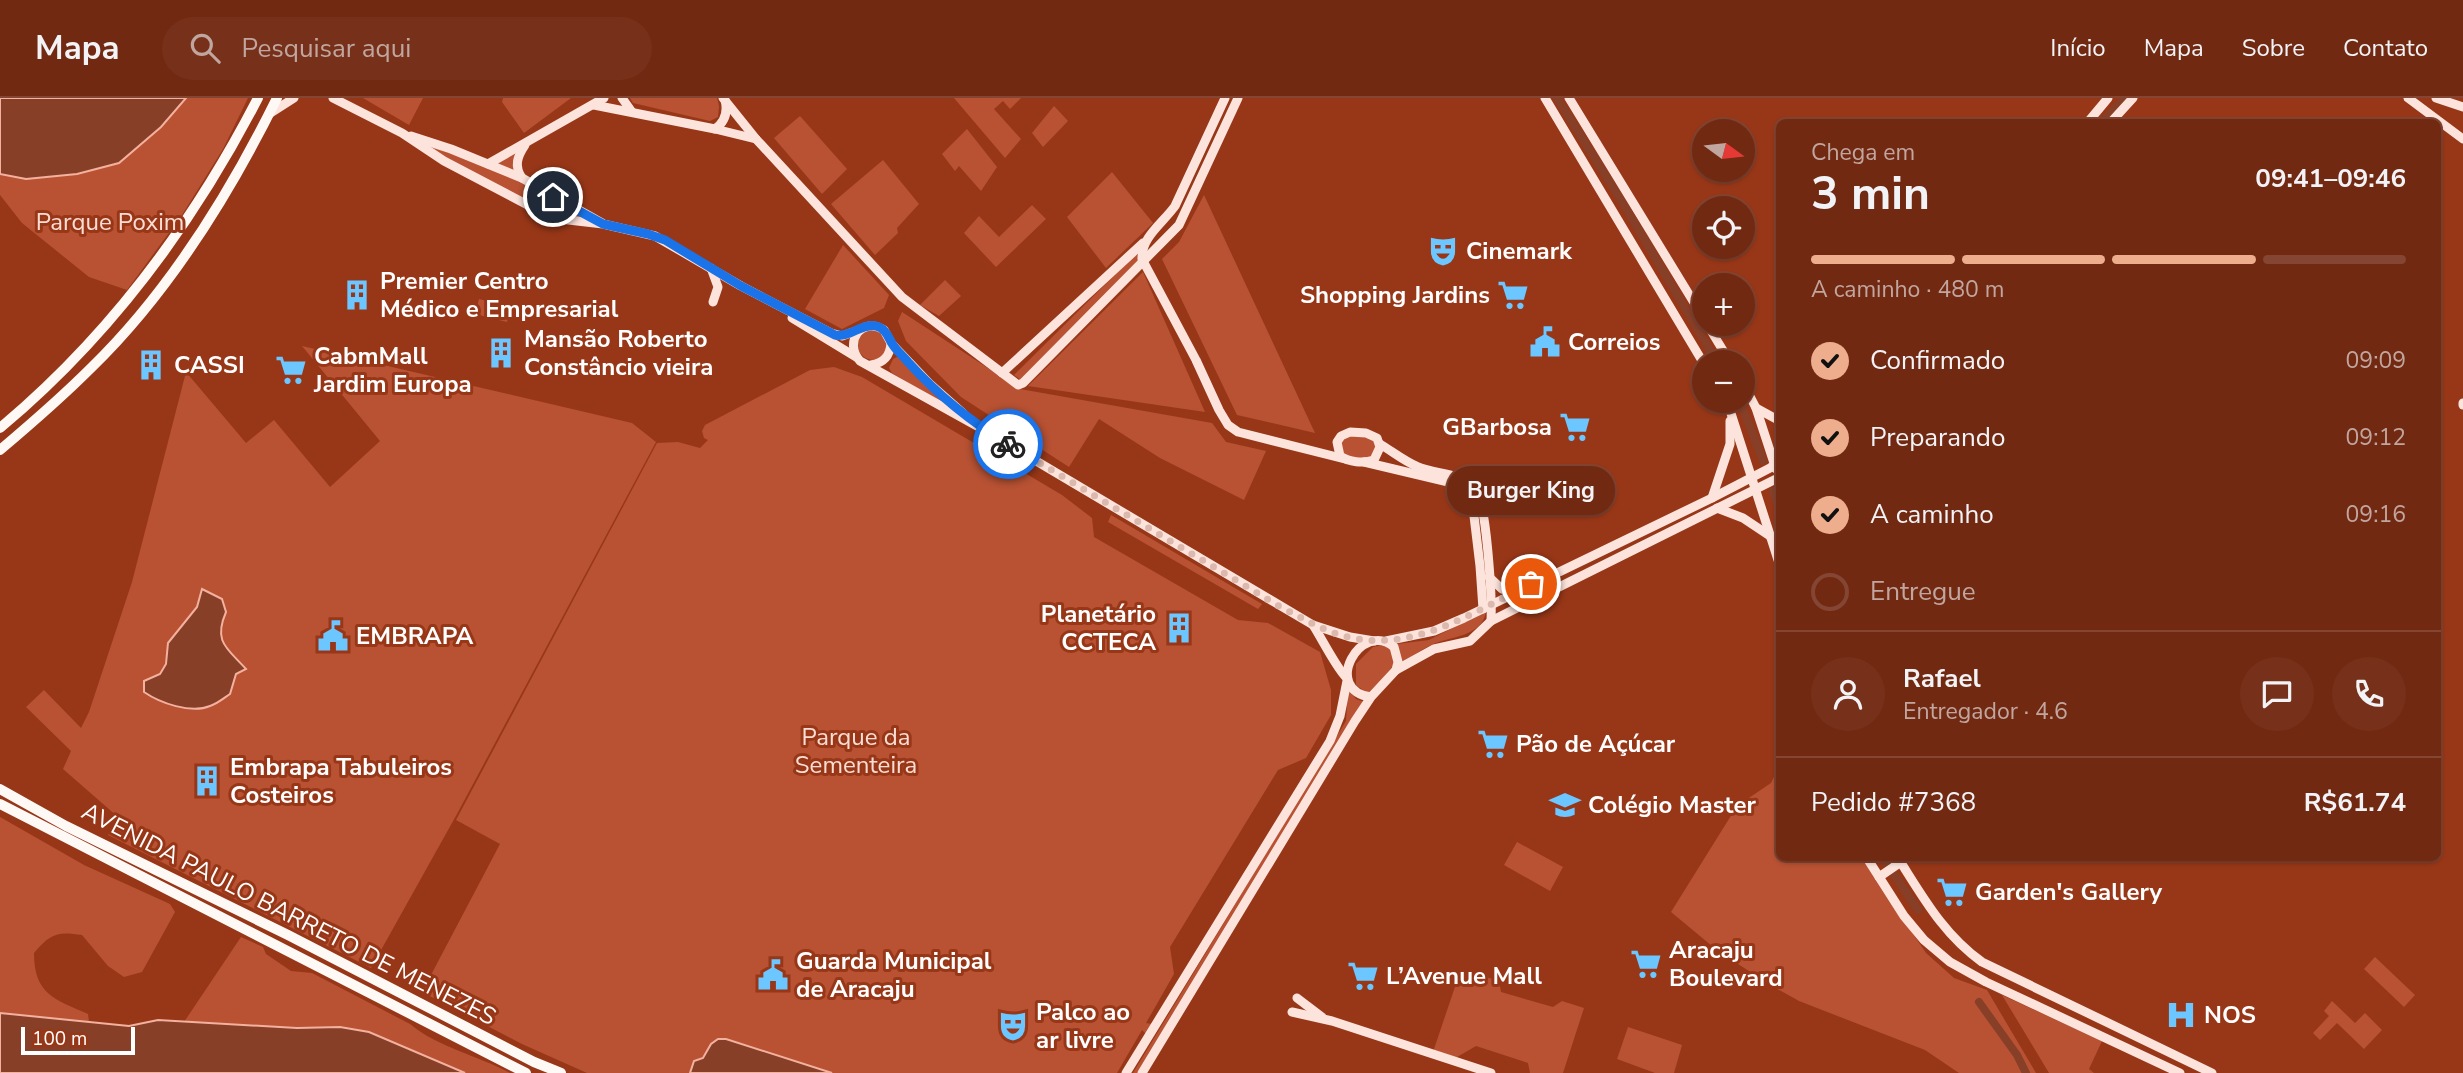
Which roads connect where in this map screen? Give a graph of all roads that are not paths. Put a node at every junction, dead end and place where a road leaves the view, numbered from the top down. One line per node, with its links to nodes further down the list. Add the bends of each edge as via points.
1 (258, 98): 35 (main road)
2 (276, 98): 20 (main road)
3 (294, 98): 20 (street)
4 (333, 98): 27 (street)
5 (604, 98): 17 (street)
6 (622, 98): 19 (street)
7 (1225, 98): 40 (street, via 1179,198)
8 (1237, 98): 41 (street, via 1187,209 1174,231)
9 (1545, 98): 48 (street)
10 (1569, 98): 24 (street)
11 (1577, 98): 24 (street)
12 (2108, 98): 21 (street)
13 (2133, 98): 22 (street)
14 (2408, 98): 23 (street)
15 (2436, 98): 18 (street)
16 (724, 99): 26 (street, via 724,121); 28 (street)
17 (594, 105): 19 (street); 30 (street)
18 (2463, 107)
19 (632, 112): 26 (street)
20 (268, 116): 37 (main road)
21 (2090, 119)
22 (2114, 119)
23 (2436, 119)
24 (1581, 121): 44 (street)
25 (2441, 123): 29 (street)
26 (715, 128): 28 (street)
27 (402, 133): 31 (street); 32 (street)
28 (756, 139): 51 (street, via 902,297)
29 (2463, 139)
30 (526, 144): 33 (street); 34 (street, via 517,160 516,170)
31 (451, 149): 32 (street); 33 (street)
32 (444, 162): 38 (street)
33 (488, 164): 34 (street)
34 (522, 178): 36 (street)
35 (210, 186): 37 (main road, via 223,192); 57 (main road, via 131,296 54,381)
36 (553, 197): 38 (street); 39 (street)
37 (217, 207): 61 (main road, via 161,289 94,366)
38 (541, 212): 39 (street)
39 (603, 224): 42 (street, via 655,236)
40 (1143, 243): 41 (street); 51 (street)
41 (1143, 262): 51 (street, via 1023,383); 60 (street, via 1228,425 1238,432)
42 (711, 268): 43 (street); 45 (street, via 718,287)
43 (761, 296): 46 (street, via 835,335 846,336); 49 (street)
44 (1692, 300)
45 (713, 302)
46 (862, 328): 47 (street, via 879,327); 49 (street, via 854,338)
47 (891, 343): 50 (street, via 888,356); 56 (street)
48 (1696, 350)
49 (856, 357): 50 (street)
50 (871, 365): 56 (street)
51 (1002, 373)
52 (1756, 408): 55 (street); 63 (street)
53 (1729, 413): 69 (street, via 1730,444)
54 (1732, 413): 66 (street)
55 (1776, 419)
56 (977, 426): 78 (street)
57 (0, 428)
58 (1337, 442): 59 (street, via 1350,432 1361,432); 60 (street); 62 (street, via 1339,456)
59 (1380, 444): 64 (street, via 1376,458); 73 (street, via 1420,468 1474,485 1482,506)
60 (1311, 449): 62 (street)
61 (0, 450)
62 (1345, 459): 64 (street)
63 (1776, 460)
64 (1364, 462): 76 (street, via 1471,491)
65 (1776, 464): 66 (street)
66 (1751, 478): 68 (street); 69 (street)
67 (1776, 480): 68 (street)
68 (1755, 491): 70 (street); 71 (street)
69 (1712, 498): 74 (street)
70 (1717, 508): 71 (street, via 1743,518); 77 (street)
71 (1770, 537): 72 (street)
72 (1776, 554)
73 (1489, 578): 74 (street); 75 (street)
74 (1513, 593): 75 (street)
75 (1492, 604): 76 (street); 77 (street)
76 (1483, 609): 80 (street, via 1434,631)
77 (1492, 621): 81 (street, via 1470,641 1434,649)
78 (1313, 625): 79 (street); 82 (street)
79 (1374, 641): 80 (street); 82 (street, via 1355,653)
80 (1385, 641): 81 (street, via 1394,647)
81 (1395, 670): 83 (street)
82 (1347, 679): 83 (street, via 1355,691); 98 (street, via 1330,741)
83 (1371, 696): 99 (street)
84 (0, 789): 97 (main road, AVENIDA PAULO BARRETO DE MENEZES)
85 (0, 804): 96 (main road, AVENIDA PAULO BARRETO DE MENEZES)
86 (1870, 861): 88 (street)
87 (1899, 862): 88 (street); 91 (street, via 1942,926 1970,953)
88 (1882, 875): 93 (street, via 1918,932 1950,962)
89 (1297, 998): 92 (street)
90 (1292, 1012): 92 (street)
91 (2088, 1013): 93 (street); 94 (street)
92 (1323, 1018): 100 (street)
93 (2080, 1026): 95 (street)
94 (2134, 1035): 95 (street); 102 (street)
95 (2125, 1048): 101 (street)
96 (526, 1073)
97 (561, 1073)
98 (1126, 1073)
99 (1142, 1073)
100 (1491, 1073)
101 (2180, 1073)
102 (2212, 1073)

